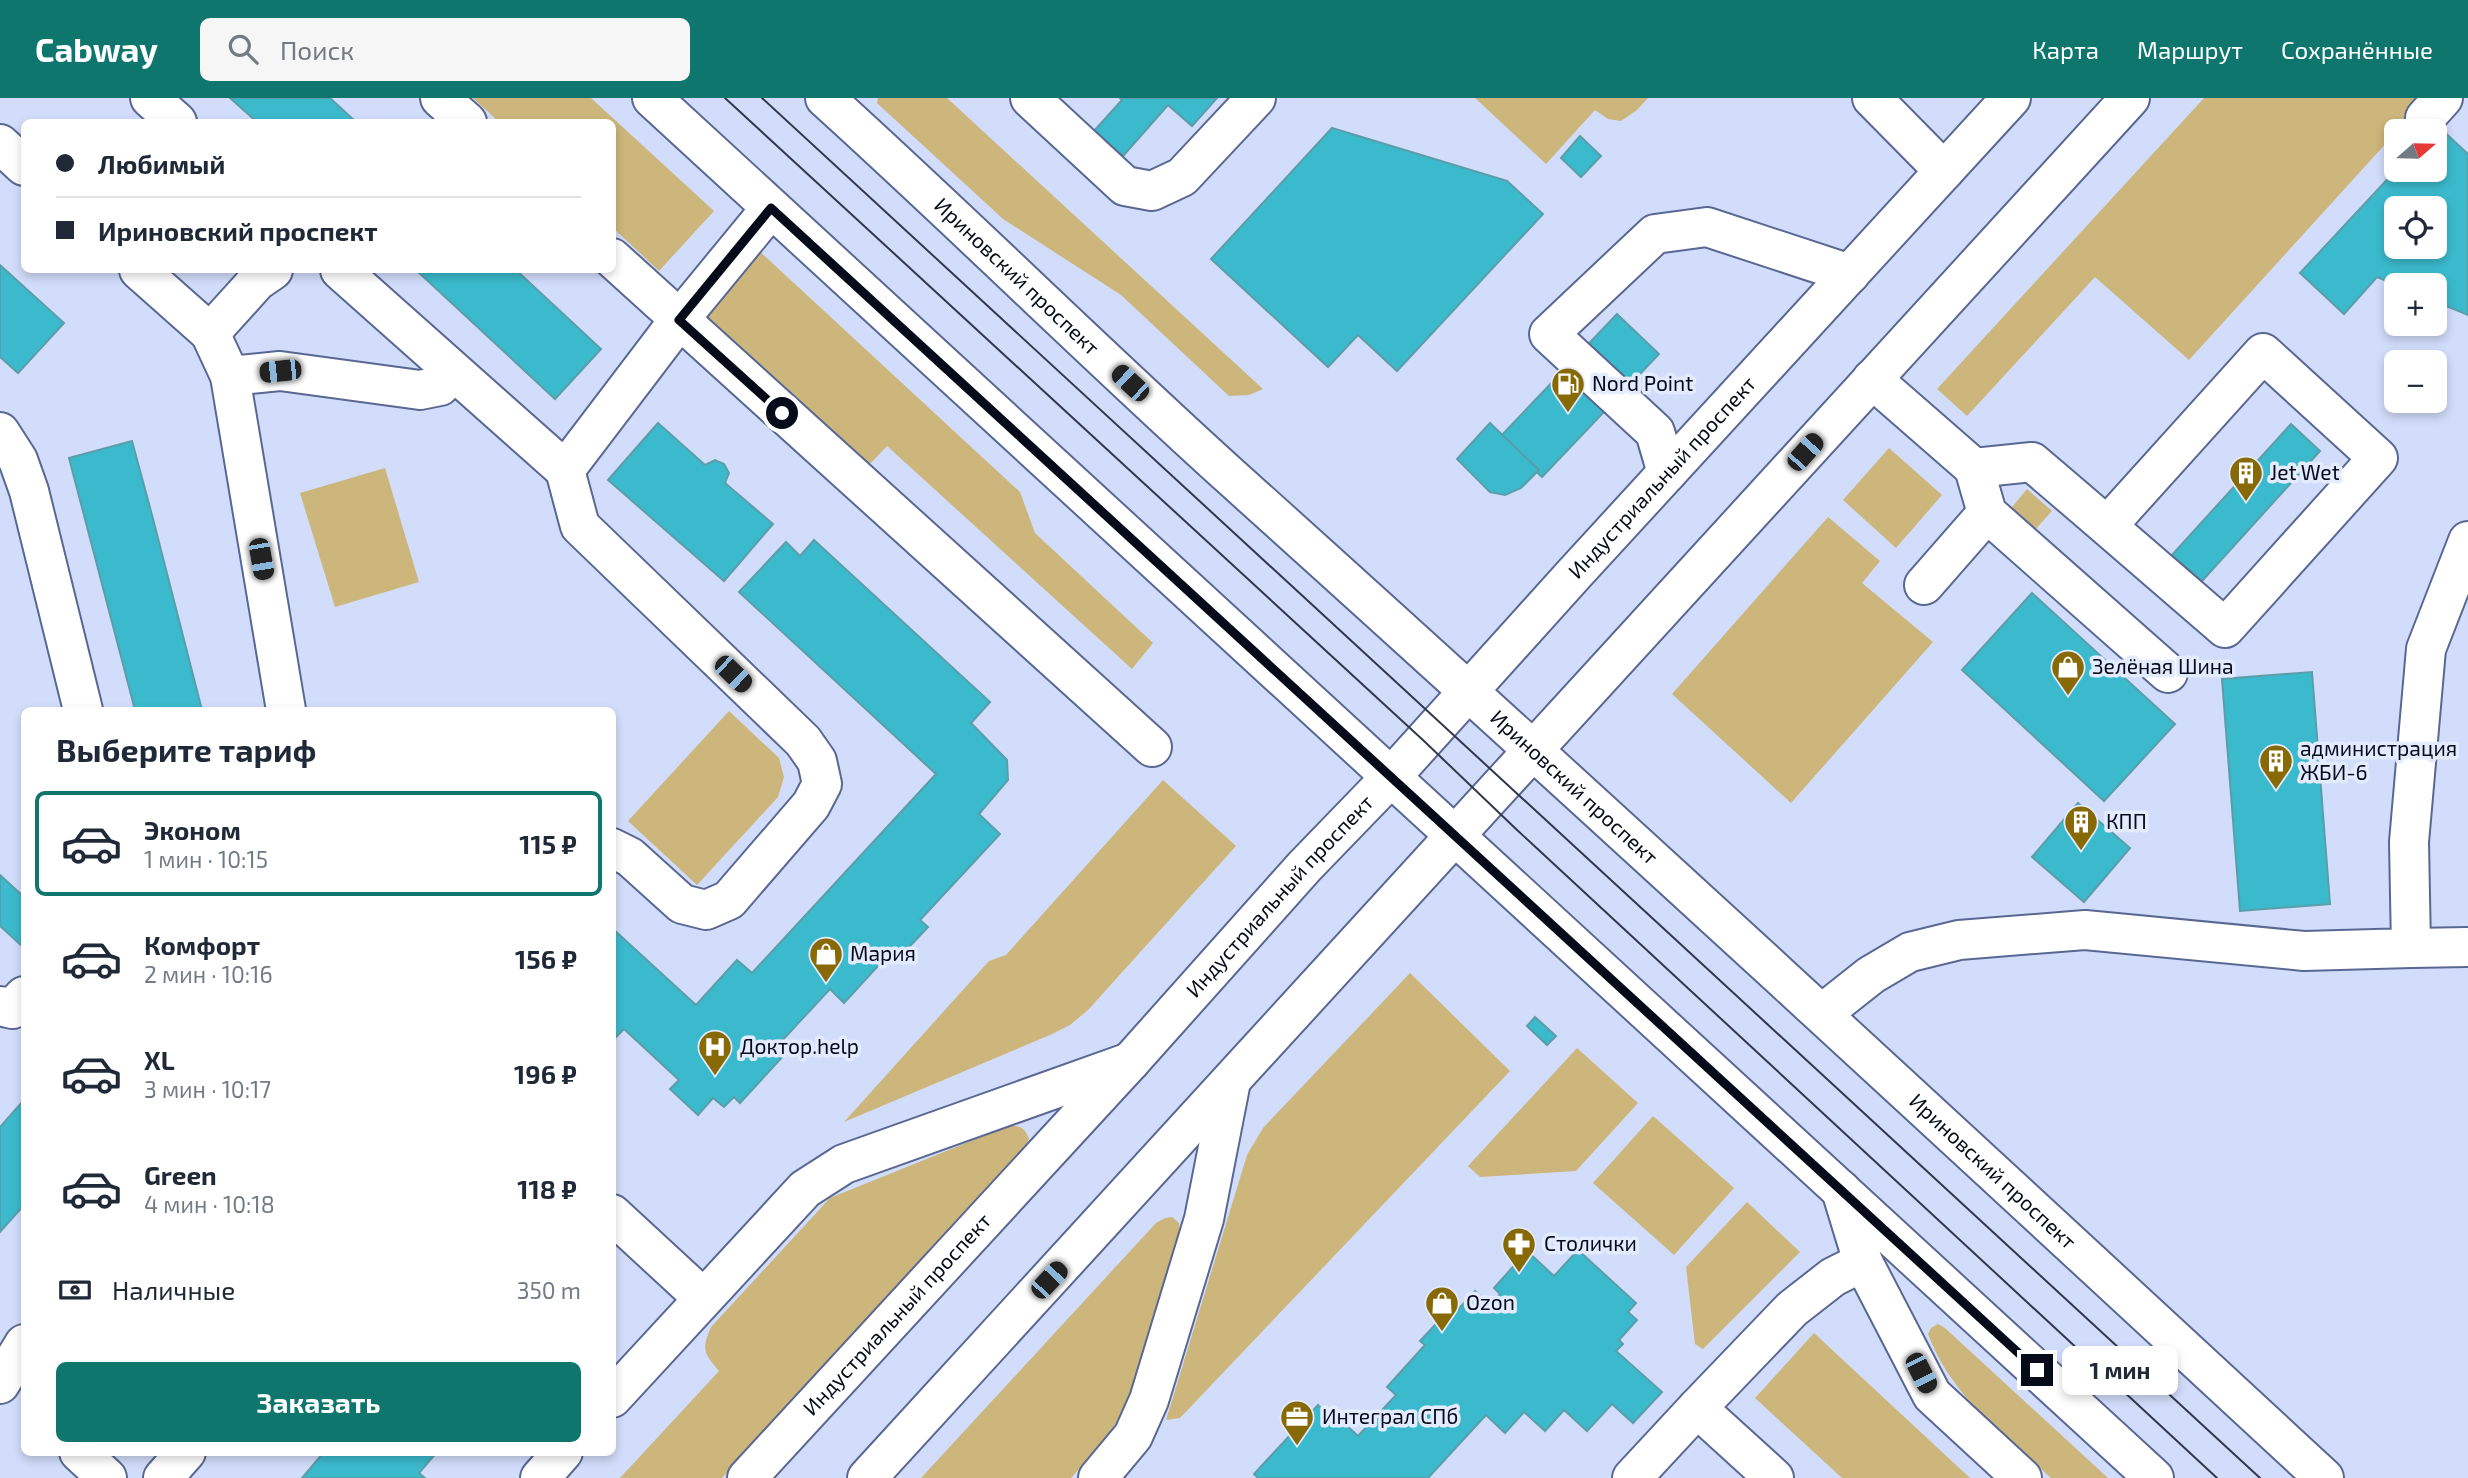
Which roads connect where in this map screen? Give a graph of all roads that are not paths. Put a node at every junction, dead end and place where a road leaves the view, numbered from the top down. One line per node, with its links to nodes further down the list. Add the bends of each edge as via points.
1 (149, 98): 10 (main road)
2 (440, 98): 11 (main road)
3 (652, 98): 15 (main road)
4 (1030, 98): 5 (main road, via 1125,186 1152,191 1181,177)
5 (1256, 98)
6 (1872, 98): 14 (main road)
7 (2011, 98): 14 (main road, Индустриальный проспект)
8 (2130, 98): 25 (main road)
9 (836, 101): 35 (main road, Ириновский проспект, via 1228,474)
10 (174, 119)
11 (464, 119)
12 (0, 144): 13 (main road)
13 (21, 163)
14 (1944, 171): 20 (main road, Индустриальный проспект)
15 (771, 208): 21 (main road); 40 (main road)
16 (616, 262): 21 (main road)
17 (142, 273): 22 (main road)
18 (269, 273): 22 (main road)
19 (343, 273): 23 (main road)
20 (1850, 274): 29 (main road, Индустриальный проспект); 29 (main road, via 1707,227 1655,234 1549,334 1655,432)
21 (679, 320): 28 (main road); 38 (main road)
22 (210, 332): 24 (main road)
23 (453, 372): 24 (main road, via 440,386 420,390 280,371); 28 (main road)
24 (230, 376): 37 (main road)
25 (1872, 379): 27 (main road); 39 (main road)
26 (0, 432): 36 (main road, via 18,460 29,491)
27 (1974, 468): 30 (main road); 31 (main road, via 2032,462)
28 (565, 470): 42 (main road, via 580,526 803,741 817,761 822,784 811,805 729,900 706,910 682,904)
29 (1667, 473): 35 (main road, Индустриальный проспект)
30 (1987, 513): 33 (main road); 34 (main road)
31 (2107, 526): 31 (main road, via 2225,628 2378,458 2263,353)
32 (2468, 541): 44 (main road, via 2426,649 2409,842)
33 (1924, 585)
34 (2168, 673)
35 (1469, 692): 39 (main road, Ириновский проспект); 40 (main road, Индустриальный проспект)
36 (82, 707)
37 (285, 707)
38 (1152, 747)
39 (1532, 750): 41 (main road); 47 (main road, Ириновский проспект)
40 (1391, 777): 41 (main road); 48 (main road, Индустриальный проспект)
41 (1454, 835): 49 (main road); 50 (main road)
42 (616, 850)
43 (2468, 947): 44 (main road)
44 (2411, 948): 47 (main road, via 2304,951 2085,930 1959,940 1910,952)
45 (21, 999): 46 (main road, via 12,1009)
46 (0, 1006)
47 (1822, 1013): 71 (main road, Ириновский проспект)
48 (1130, 1062): 53 (main road, via 844,1164 805,1189); 64 (main road, Индустриальный проспект)
49 (1231, 1081): 65 (main road); 66 (main road, via 1204,1219 1149,1401 1133,1436)
50 (1841, 1191): 52 (main road); 70 (main road)
51 (616, 1218): 53 (main road)
52 (1863, 1262): 57 (main road, via 1833,1277 1792,1309); 69 (main road, via 1932,1395)
53 (703, 1297): 56 (main road)
54 (21, 1353): 55 (main road)
55 (9, 1389)
56 (616, 1394)
57 (1697, 1408): 67 (main road); 68 (main road)
58 (83, 1456): 61 (main road)
59 (183, 1456): 62 (main road)
60 (559, 1456): 63 (main road)
61 (107, 1478)
62 (163, 1478)
63 (540, 1478)
64 (747, 1478)
65 (867, 1478)
66 (1098, 1478)
67 (1632, 1478)
68 (1774, 1478)
69 (2022, 1478)
70 (2154, 1478)
71 (2324, 1478)

